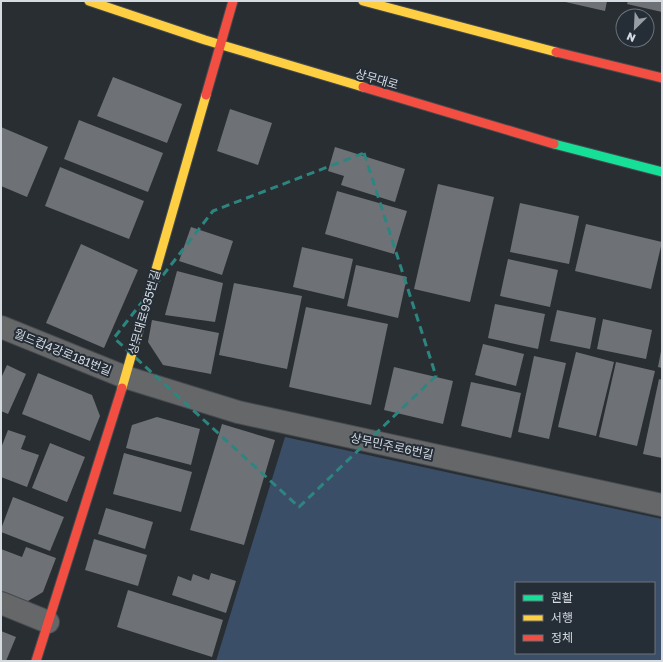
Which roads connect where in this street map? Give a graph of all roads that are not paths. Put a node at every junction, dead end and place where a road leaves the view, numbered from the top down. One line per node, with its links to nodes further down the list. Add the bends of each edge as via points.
1 (89, 1): 4 (main road, 상무대로, via 140,20)
2 (233, 1): 4 (main road, 상무대로935번길)
3 (363, 1): 5 (main road)
4 (220, 44): 6 (main road, 상무대로, via 539,140); 8 (main road, 상무대로935번길)
5 (662, 78)
6 (662, 172)
7 (1, 327): 8 (street, 월드컵4강로181번길)
8 (126, 377): 9 (street, 상무민주로6번길, via 238,412); 11 (main road, 상무대로935번길)
9 (662, 504)
10 (1, 603): 11 (street)
11 (48, 622): 12 (main road, 상무대로935번길)
12 (36, 661)

